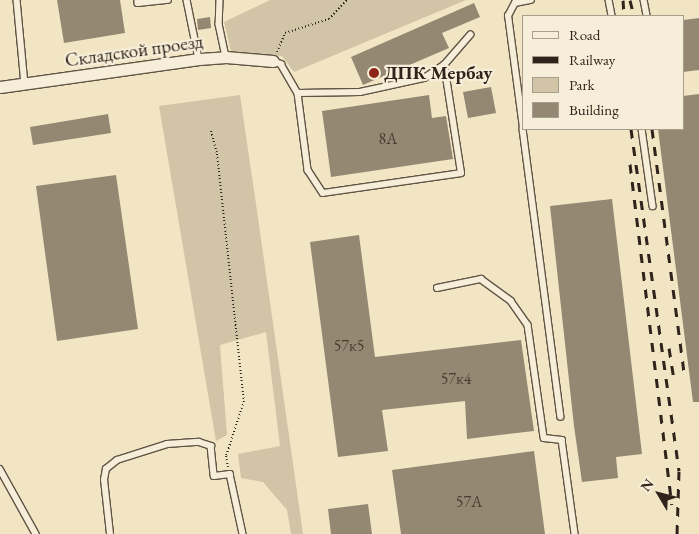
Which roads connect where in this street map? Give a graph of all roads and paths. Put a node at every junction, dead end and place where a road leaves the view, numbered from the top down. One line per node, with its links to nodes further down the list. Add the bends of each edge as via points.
1 (17, 0): 17 (lane)
2 (138, 0): 3 (lane, via 138,3)
3 (168, 0)
4 (187, 0): 14 (lane)
5 (220, 0): 13 (lane, via 219,24)
6 (346, 0): 15 (path, via 328,19 285,33)
7 (531, 0): 20 (lane, via 516,3 508,16)
8 (609, 0): 10 (lane)
9 (644, 0): 11 (lane)
10 (612, 15)
11 (647, 15)
12 (470, 35): 16 (lane)
13 (226, 57): 14 (street, Складской проезд); 15 (street, Складской проезд)
14 (198, 59): 17 (street, Складской проезд)
15 (273, 61): 19 (lane, via 281,64)
16 (444, 65): 19 (lane, via 424,78 360,92); 19 (lane, via 461,173 324,193 308,170)
17 (25, 84): 18 (street, Складской проезд)
18 (0, 87)
19 (298, 93)
20 (522, 121)
21 (523, 130): 26 (lane)
22 (642, 130): 24 (lane)
23 (211, 131): 28 (path, via 217,154 244,401 226,456)
24 (653, 206)
25 (437, 288): 32 (lane, via 482,279 511,301 528,325 544,438 562,440)
26 (561, 416)
27 (0, 469): 29 (lane)
28 (230, 474): 30 (lane, via 214,476 210,446 199,442 167,444 117,460 106,469 104,480); 31 (lane)
29 (36, 534)
30 (110, 534)
31 (243, 534)
32 (575, 534)

